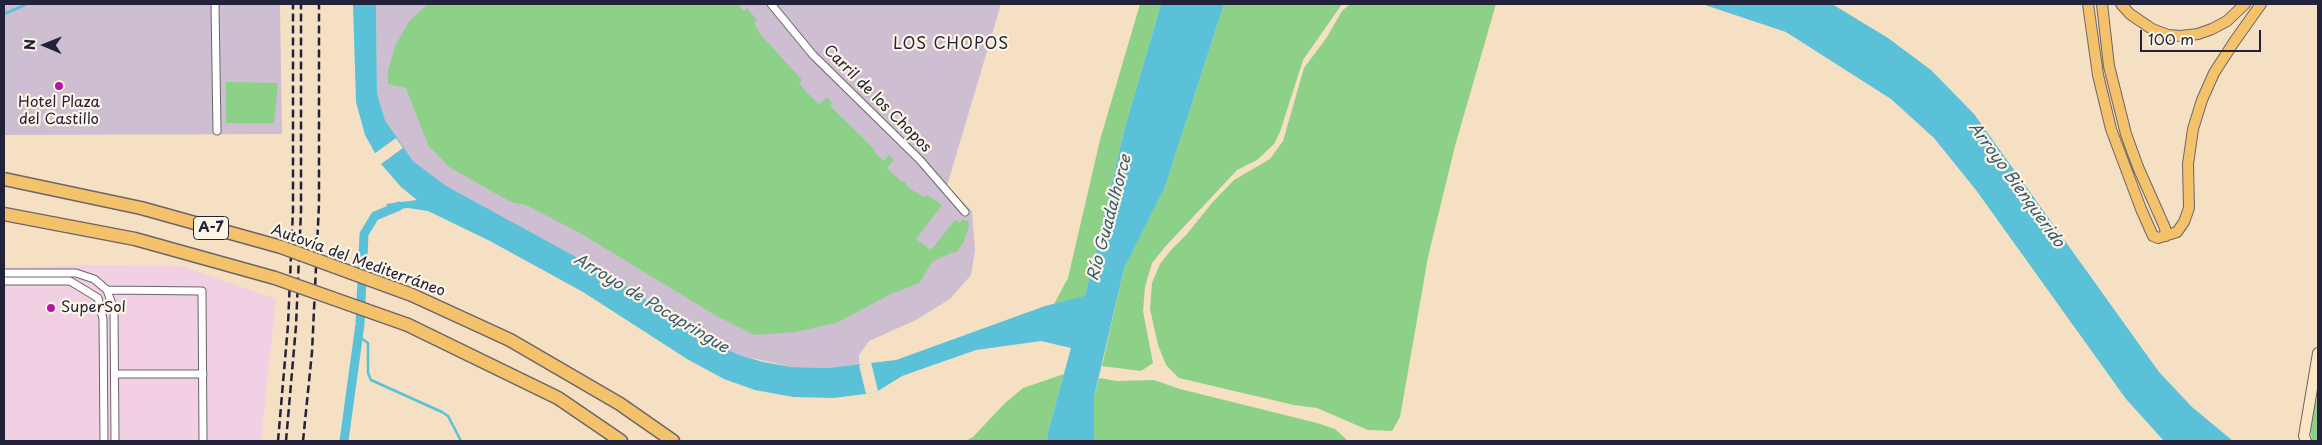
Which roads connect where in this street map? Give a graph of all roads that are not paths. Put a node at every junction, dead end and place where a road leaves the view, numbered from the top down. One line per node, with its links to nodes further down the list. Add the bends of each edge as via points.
1 (215, 4): 8 (street)
2 (771, 4): 10 (street, Carril de los Chopos, via 813,55 920,160)
3 (2088, 4): 12 (main road, via 2106,111 2126,174 2153,236)
4 (2102, 4): 12 (main road, via 2109,66 2126,134)
5 (2121, 4): 6 (main road, via 2152,30 2181,36 2212,29 2227,21)
6 (2245, 4)
7 (2261, 4): 12 (main road, via 2214,74 2202,100 2193,129 2188,164 2189,208 2176,232)
8 (217, 131)
9 (4, 179): 23 (highway, Autovía del Mediterráneo / A-7, bridge, via 141,208 281,248 412,295 510,340 620,404)
10 (965, 212)
11 (4, 214): 22 (highway, A-7, bridge, via 135,239 275,278 408,325 558,398)
12 (2166, 232)
13 (4, 273): 15 (street, via 76,273 94,279)
14 (4, 281): 19 (street, via 70,281 98,298 103,319)
15 (107, 290): 17 (street, via 114,310); 18 (street, via 202,291)
16 (2318, 353): 24 (street, via 2304,436)
17 (115, 374): 18 (street); 20 (street)
18 (202, 374): 21 (street)
19 (104, 441)
20 (115, 441)
21 (203, 441)
22 (621, 441)
23 (673, 441)
24 (2306, 441)

